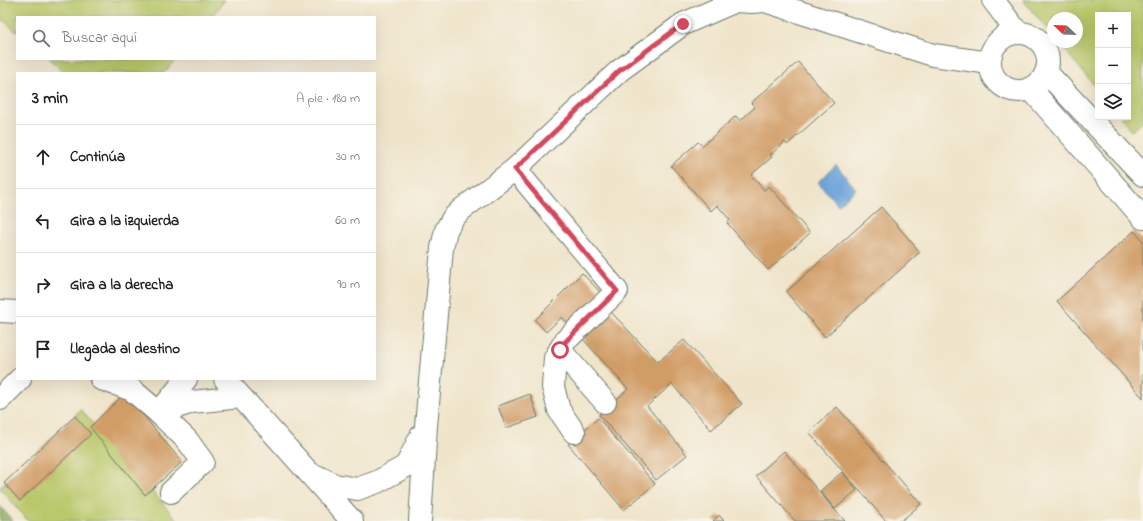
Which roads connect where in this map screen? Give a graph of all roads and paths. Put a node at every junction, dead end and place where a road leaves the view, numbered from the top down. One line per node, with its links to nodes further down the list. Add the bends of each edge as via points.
1 (993, 0): 2 (lane)
2 (1018, 33): 3 (lane, via 1005,37 995,45); 4 (lane, via 1036,38 1042,45 1048,63)
3 (990, 63): 5 (lane, via 993,74 1004,87 1013,90); 6 (lane, via 932,55 765,1 736,1 683,24 619,71)
4 (1046, 72): 5 (lane, via 1042,79); 7 (lane)
5 (1030, 88): 8 (lane)
6 (515, 169): 11 (lane, via 617,291); 20 (lane, via 461,210 446,230 442,248)
7 (1143, 176)
8 (1143, 218)
9 (0, 311): 10 (lane)
10 (16, 312)
11 (560, 350): 18 (lane); 21 (lane, via 555,358 553,387 559,410)
12 (19, 380): 17 (lane)
13 (104, 380): 19 (lane, via 132,390)
14 (185, 380): 19 (lane)
15 (226, 380): 16 (lane)
16 (241, 397): 19 (lane, via 192,402); 22 (lane)
17 (0, 399)
18 (606, 402)
19 (159, 413): 23 (lane, via 187,440 203,462)
20 (426, 426): 22 (lane, via 406,466 377,482 357,489 335,485); 25 (lane)
21 (574, 432)
22 (307, 472): 24 (lane)
23 (171, 492)
24 (352, 521)
25 (420, 521)

